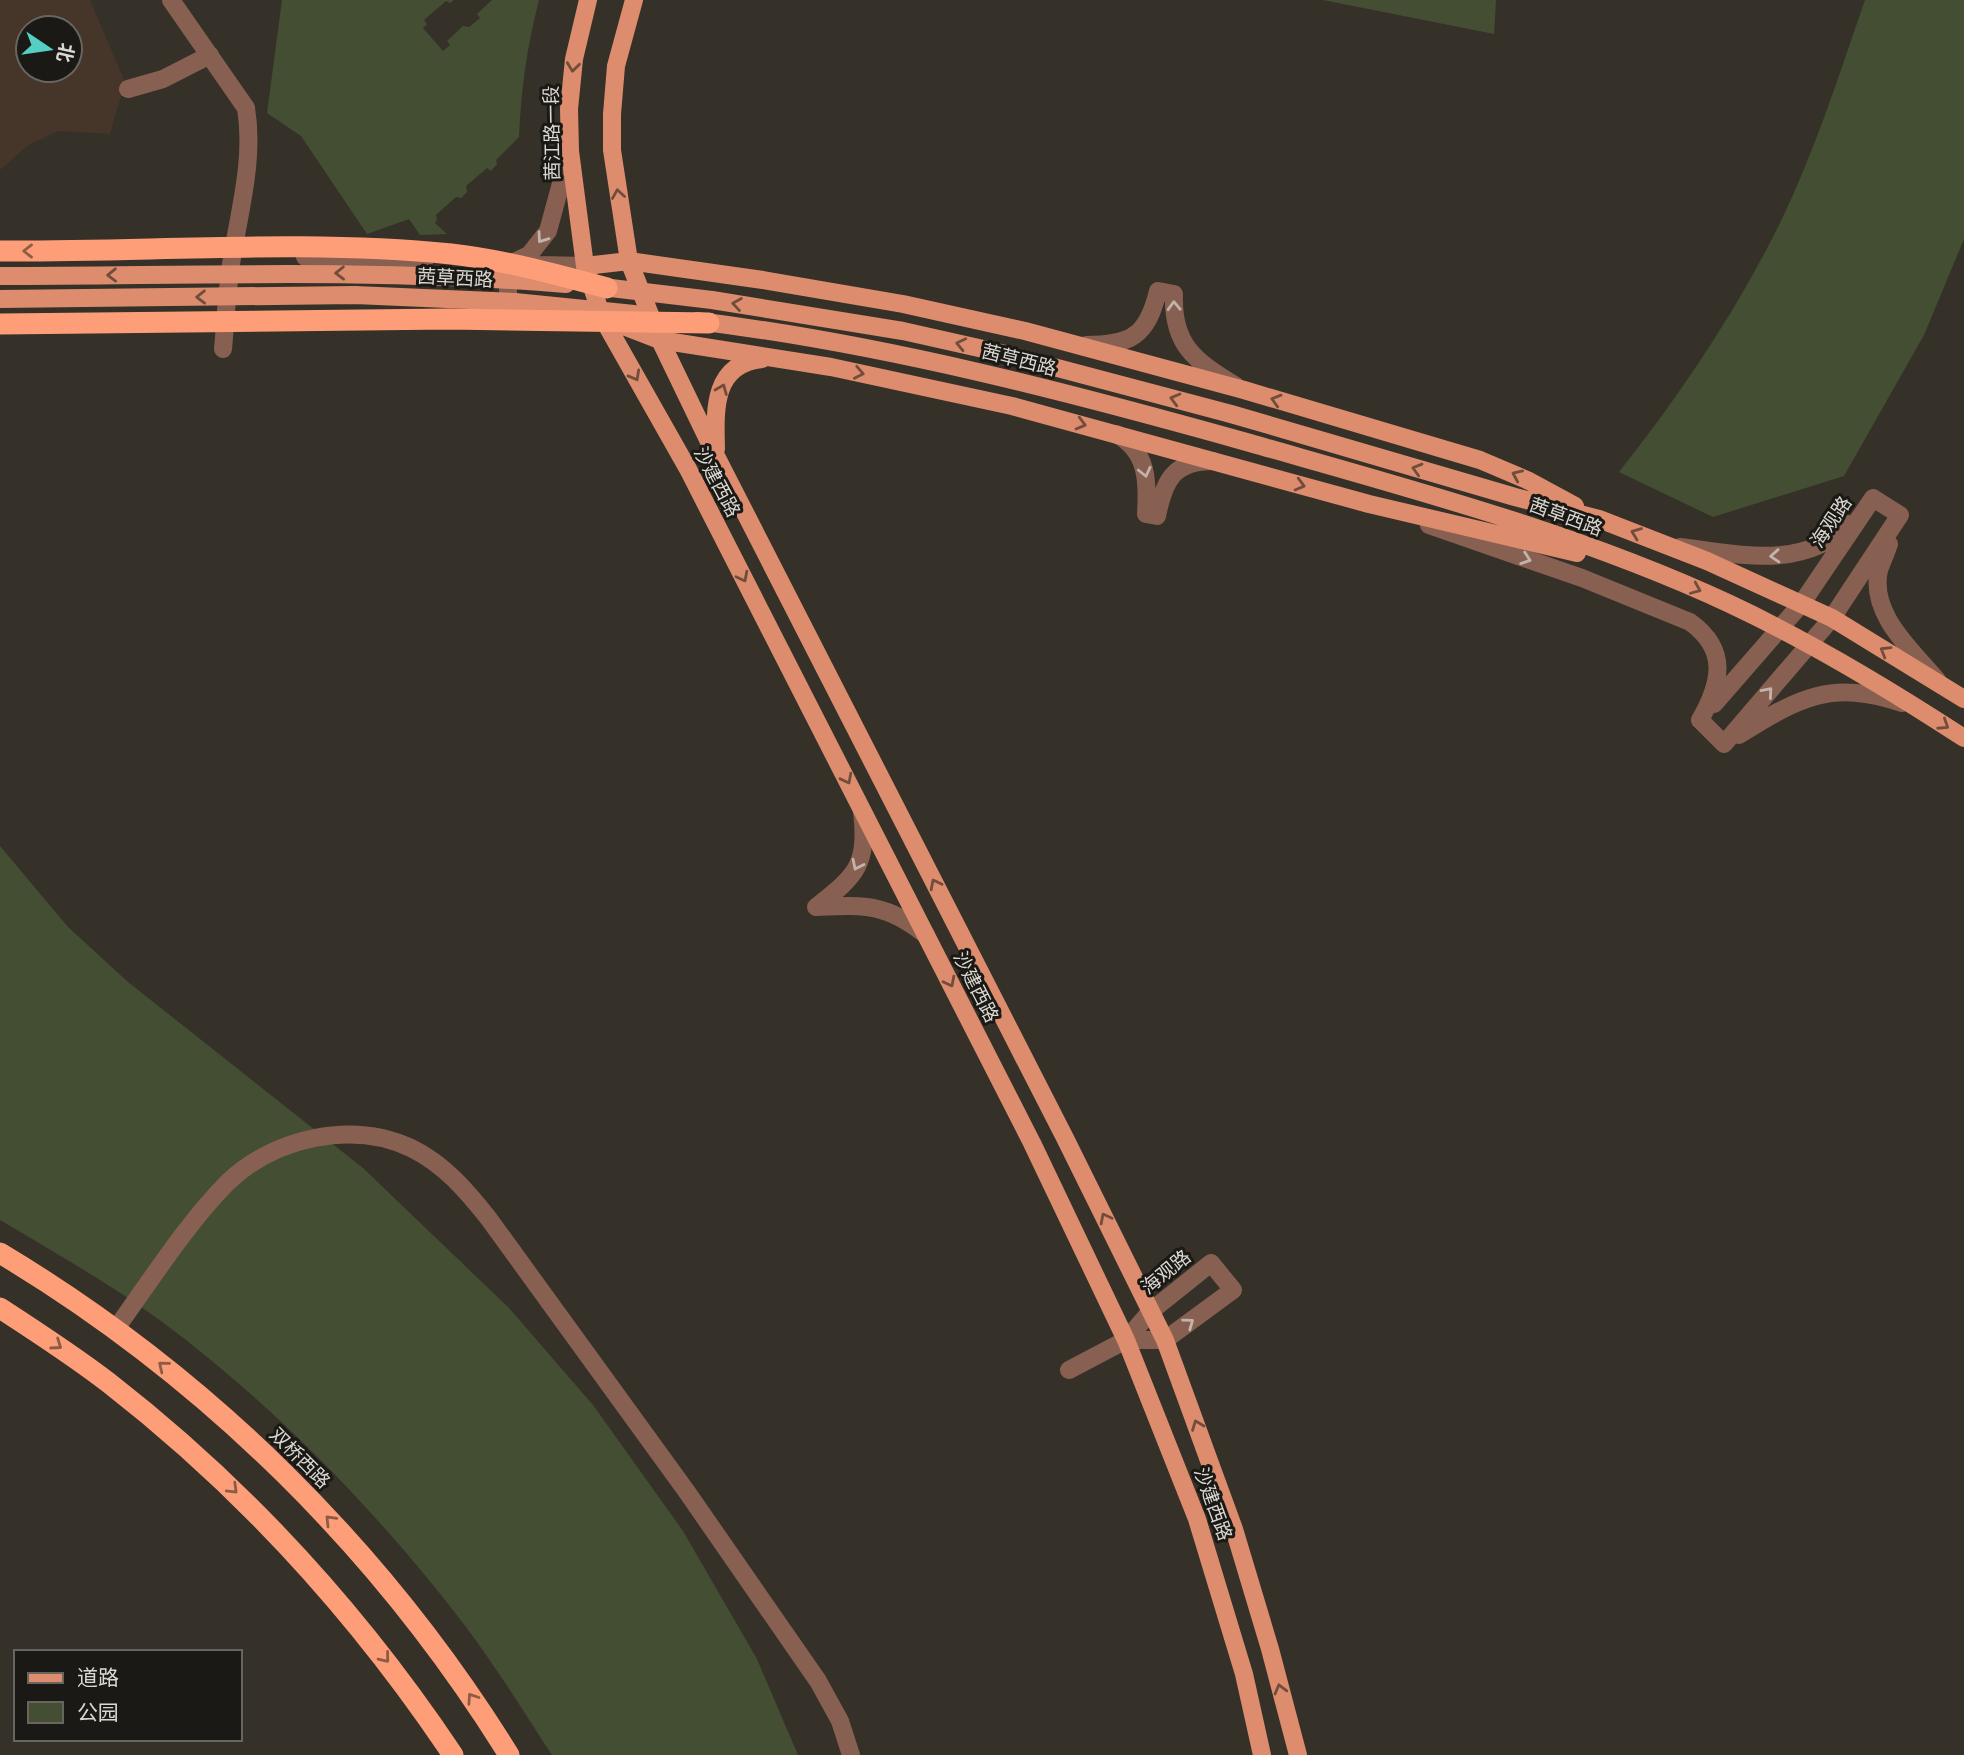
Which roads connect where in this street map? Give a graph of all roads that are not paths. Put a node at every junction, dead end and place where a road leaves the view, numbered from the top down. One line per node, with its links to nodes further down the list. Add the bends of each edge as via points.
1 (171, 0): 4 (street)
2 (588, 0): 6 (main road, 茜江路一段, one-way to 6, via 574,59)
3 (634, 0): 9 (main road, one-way to 3, via 612,150 612,114 616,66)
4 (210, 55): 5 (street, via 163,79); 8 (street, via 246,108 249,125 244,199)
5 (128, 89)
6 (570, 151): 10 (street, one-way to 10, via 548,231 529,255); 11 (main road, 茜江路一段)
7 (0, 251): 13 (highway, one-way to 7, via 505,262 451,254 278,248)
8 (233, 254): 10 (street); 15 (street)
9 (629, 261): 11 (main road); 14 (main road); 21 (main road, 沙建西路)
10 (508, 265): 11 (street); 17 (street)
11 (585, 266): 18 (main road, 沙建西路)
12 (0, 276): 13 (main road, 茜草西路, one-way to 12, via 368,273)
13 (607, 288): 33 (main road, 茜草西路, one-way to 13, via 1099,378 903,331)
14 (843, 293): 22 (main road); 25 (main road)
15 (228, 298): 17 (street); 23 (street)
16 (0, 299): 19 (main road, 茜草西路, one-way to 16, via 425,297)
17 (508, 310): 18 (street)
18 (602, 317): 21 (main road); 46 (main road, 沙建西路, one-way to 46, via 688,469)
19 (709, 323): 20 (highway, via 437,319); 35 (main road, 茜草西路, via 900,354 1094,400 1514,520)
20 (0, 324)
21 (660, 340): 24 (main road); 28 (main road, 沙建西路)
22 (1082, 345): 26 (main road); 26 (street, one-way to 22, via 1196,360 1187,349 1175,323 1174,293 1158,291 1150,317 1131,338)
23 (223, 349)
24 (778, 358): 25 (main road); 28 (main road, one-way to 24, via 716,408 722,383 752,360)
25 (831, 367): 27 (main road, one-way to 27)
26 (1244, 390): 33 (main road, one-way to 26, via 1479,460)
27 (1113, 432): 29 (main road); 29 (street, one-way to 29, via 1139,454 1147,486 1146,514 1157,516 1163,489 1179,468)
28 (716, 456): 50 (main road, 沙建西路, one-way to 28)
29 (1213, 461): 31 (main road, one-way to 31)
30 (1873, 498): 32 (street, 海观路); 34 (street, one-way to 34, via 1828,541 1798,553 1756,556); 36 (street, 海观路)
31 (1369, 504): 35 (main road); 43 (street, one-way to 43, via 1583,578 1690,622 1713,644 1717,660 1713,698)
32 (1900, 514): 37 (street); 40 (street, via 1879,571 1878,594 1887,618)
33 (1599, 519): 34 (main road, 茜草西路, one-way to 33)
34 (1671, 546): 36 (main road, 茜草西路)
35 (1641, 567): 38 (main road, 茜草西路, one-way to 38)
36 (1802, 603): 37 (main road, 茜草西路); 38 (street, 海观路)
37 (1832, 618): 39 (street); 40 (main road, 茜草西路, one-way to 37)
38 (1780, 629): 39 (main road, 茜草西路); 43 (street, 海观路)
39 (1810, 644): 42 (main road, 茜草西路); 45 (street, one-way to 39)
40 (1939, 683): 41 (main road, 茜草西路)
41 (1964, 699)
42 (1921, 710): 44 (main road, 茜草西路, one-way to 44); 45 (street, via 1877,695 1831,693 1791,704)
43 (1700, 720): 45 (street)
44 (1964, 738)
45 (1724, 744)
46 (861, 807): 47 (main road, 沙建西路); 47 (street, one-way to 47, via 864,835 855,872 816,907 883,909)
47 (926, 935): 52 (main road, 沙建西路, one-way to 52)
48 (0, 1253): 51 (highway, 双桥西路)
49 (0, 1308): 55 (highway, one-way to 55, via 118,1390 262,1518 391,1666)
50 (1151, 1311): 52 (street, 海观路); 53 (main road, 沙建西路); 53 (street, 海观路, one-way to 50, via 1233,1290 1211,1263)
51 (115, 1329): 56 (highway, 双桥西路, one-way to 51, via 425,1632 340,1531 239,1430); 57 (street, via 208,1204 257,1159 316,1137 378,1138 410,1148 465,1189 521,1262 818,1681 840,1721)
52 (1126, 1340): 53 (street); 54 (street); 58 (main road, 沙建西路, via 1201,1530 1244,1674)
53 (1165, 1340): 59 (main road, 沙建西路, one-way to 53, via 1238,1540)
54 (1069, 1370)
55 (453, 1755)
56 (509, 1755)
57 (851, 1755)
58 (1262, 1755)
59 (1298, 1755)

